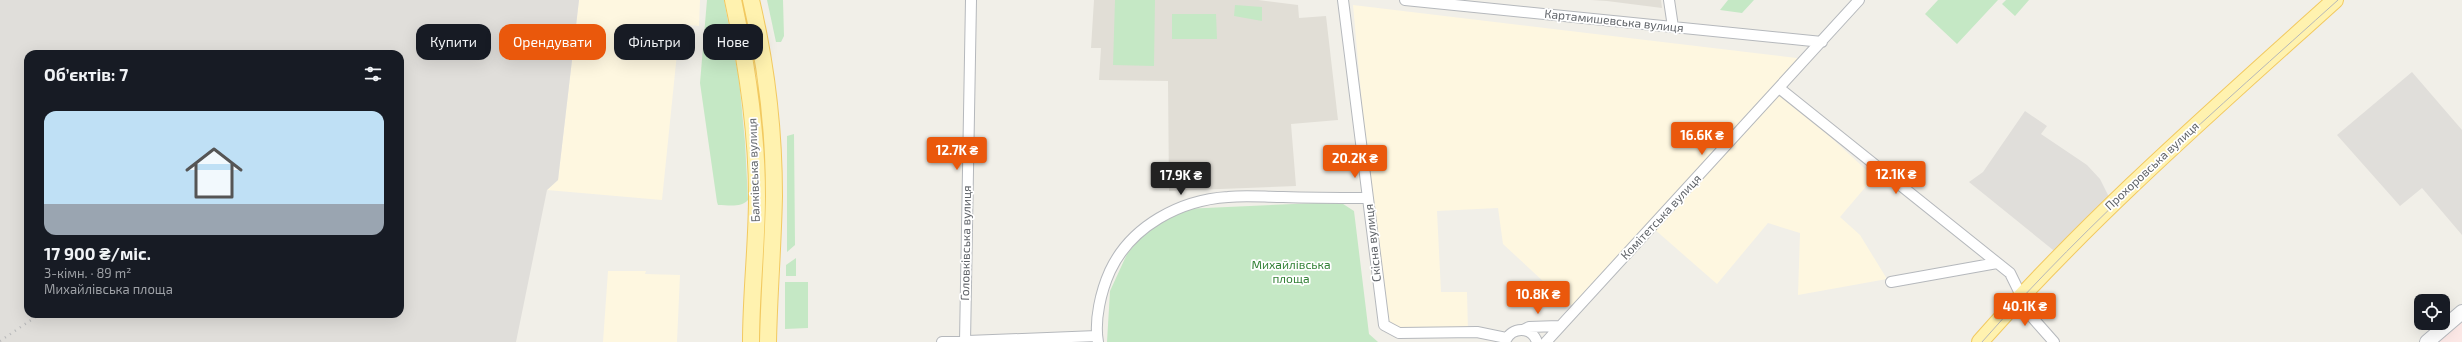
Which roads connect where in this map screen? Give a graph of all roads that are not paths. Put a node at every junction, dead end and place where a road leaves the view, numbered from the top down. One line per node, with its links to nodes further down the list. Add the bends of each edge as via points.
1 (733, 0): 23 (main road, Балківська вулиця, via 745,58 755,137 756,239)
2 (751, 0): 24 (main road, Балківська вулиця, via 762,55 773,163 773,239)
3 (971, 0): 22 (street, Головківська вулиця)
4 (1343, 0): 12 (street, Cкісна вулиця)
5 (1405, 0): 9 (street, Картамишевська вулиця)
6 (1669, 0): 9 (street)
7 (1859, 0): 10 (street, Комітетська вулиця)
8 (2335, 0): 15 (main road, Прохоровська вулиця, via 2111,204)
9 (1672, 27): 10 (street, Картамишевська вулиця)
10 (1822, 42): 11 (street, Комітетська вулиця)
11 (1779, 88): 13 (street); 17 (street, Комітетська вулиця)
12 (1368, 198): 19 (street, Cкісна вулиця, via 1384,325); 20 (street, via 1228,197 1193,203 1164,215 1136,235 1117,257 1105,282 1099,310)
13 (1997, 263): 14 (street); 15 (street, via 2010,273)
14 (1891, 282)
15 (2021, 296): 28 (main road, Прохоровська вулиця); 29 (street, via 2031,316)
16 (2462, 312): 30 (main road)
17 (1559, 326): 18 (street, via 1530,327); 27 (street, Комітетська вулиця)
18 (1524, 330): 21 (street, via 1513,332); 26 (street, via 1531,332)
19 (1399, 338): 21 (street, via 1477,332)
20 (1097, 339): 22 (street)
21 (1506, 340)
22 (965, 341): 25 (street)
23 (751, 342)
24 (768, 342)
25 (942, 342)
26 (1537, 342)
27 (1546, 342)
28 (1980, 342)
29 (2054, 342)
30 (2427, 342)

